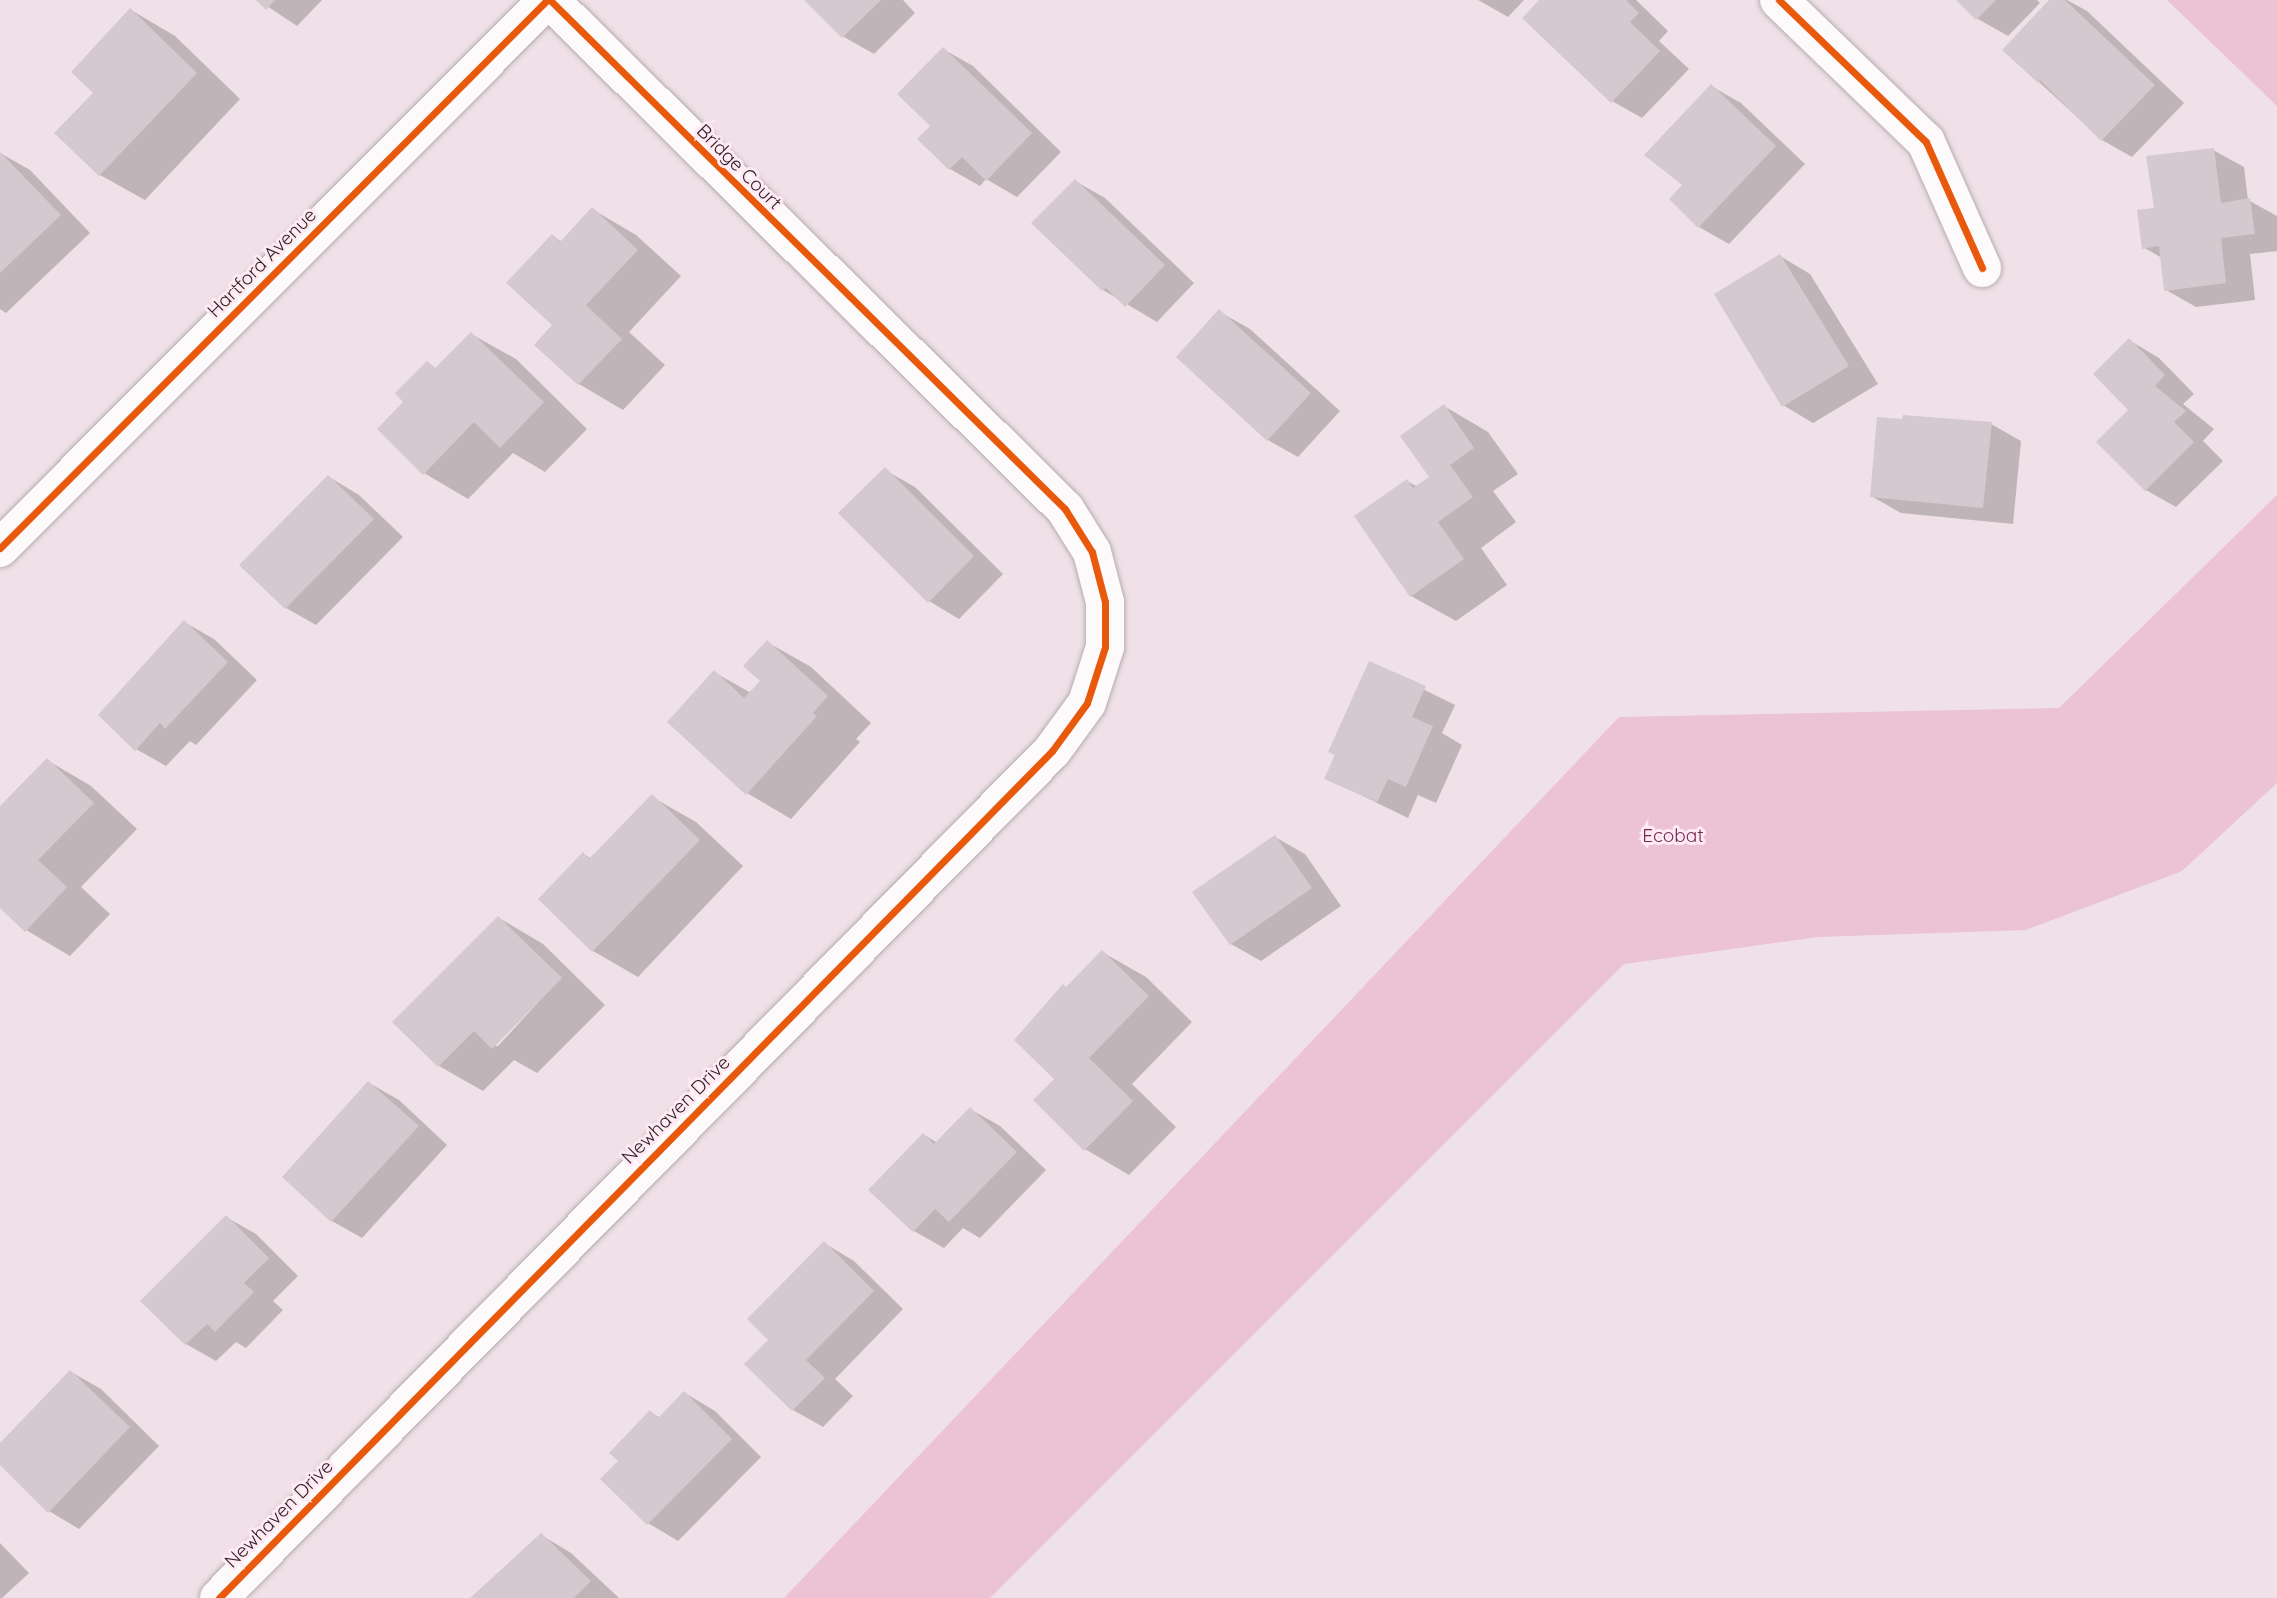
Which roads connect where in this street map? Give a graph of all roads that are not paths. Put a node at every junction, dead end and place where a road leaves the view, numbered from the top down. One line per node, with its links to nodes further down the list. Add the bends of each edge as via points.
1 (548, 0): 4 (street, Hartford Avenue); 5 (street, Bridge Court, via 1065,509 1092,552 1105,602)
2 (1779, 0): 3 (street, via 1926,142)
3 (1982, 268)
4 (0, 548)
5 (1104, 616): 6 (street, Newhaven Drive, via 1105,647 1097,676 1087,703 1062,740)
6 (219, 1598)

